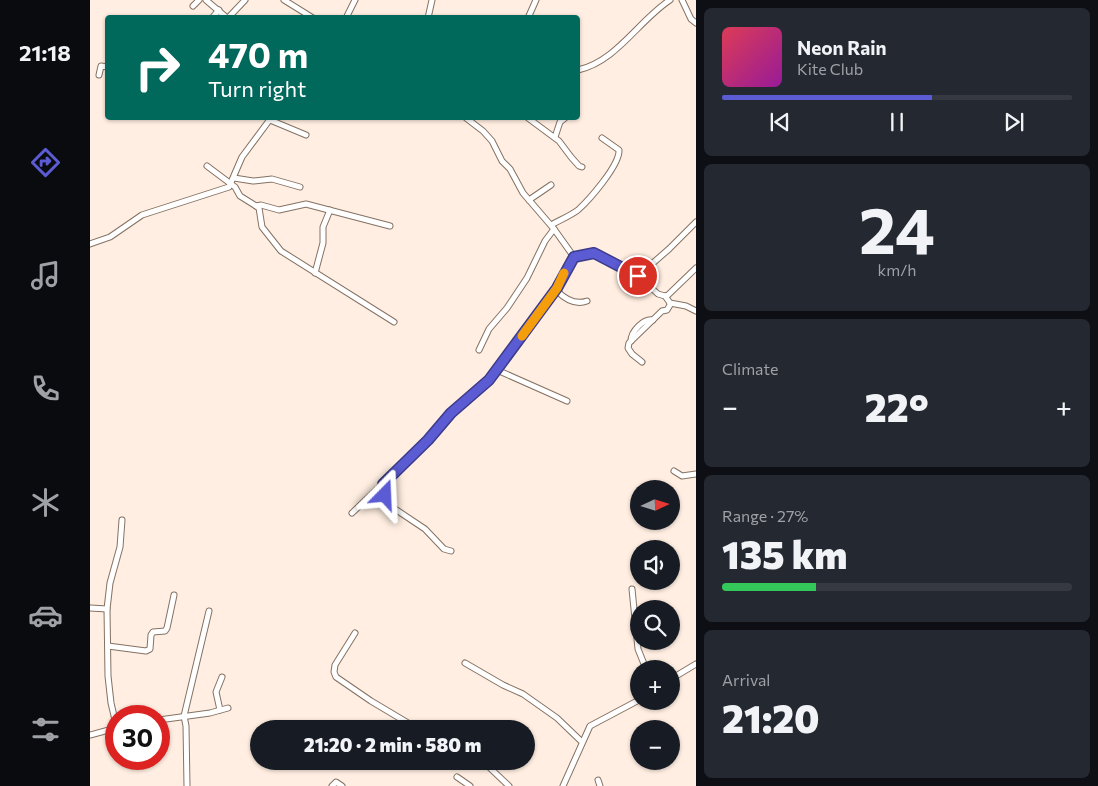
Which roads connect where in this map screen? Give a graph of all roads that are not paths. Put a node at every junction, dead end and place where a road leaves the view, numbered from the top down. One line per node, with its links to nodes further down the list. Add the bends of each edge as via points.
1 (199, 0): 10 (street)
2 (206, 0): 11 (street)
3 (245, 0): 14 (street)
4 (284, 0): 15 (street)
5 (355, 0): 16 (street)
6 (432, 0): 17 (street)
7 (536, 0): 18 (street)
8 (668, 0): 21 (street, via 613,51 599,62)
9 (682, 0): 19 (street)
10 (193, 6)
11 (219, 10): 12 (street); 13 (street)
12 (215, 15)
13 (225, 15)
14 (231, 15)
15 (307, 15)
16 (348, 15)
17 (429, 15)
18 (529, 15)
19 (696, 23)
20 (105, 67): 22 (street, via 101,66)
21 (580, 70)
22 (99, 75)
23 (270, 120): 33 (street, via 242,157)
24 (273, 120): 28 (street)
25 (469, 120): 37 (street, via 492,141)
26 (531, 120): 29 (street)
27 (562, 120): 29 (street)
28 (306, 135)
29 (555, 137): 32 (street)
30 (602, 138): 42 (street, via 619,150 616,163 588,201)
31 (207, 166): 34 (street)
32 (582, 167)
33 (234, 178): 34 (street); 36 (street, via 248,181 272,178)
34 (230, 184): 38 (street, via 240,196); 43 (street, via 222,190 142,215 110,237)
35 (551, 185): 37 (street)
36 (300, 187)
37 (529, 200): 42 (street)
38 (256, 206): 39 (street, via 279,210 306,204); 46 (street, via 262,227 281,251)
39 (330, 210): 41 (street); 46 (street, via 323,227)
40 (696, 222): 47 (street)
41 (390, 226)
42 (552, 227): 44 (street); 54 (street, via 527,278 489,328)
43 (90, 244)
44 (574, 257): 47 (street, via 594,253); 48 (street)
45 (696, 268): 49 (street)
46 (315, 273): 53 (street)
47 (638, 276): 49 (street, via 658,294)
48 (557, 288): 50 (street, via 557,292 566,299); 56 (street)
49 (665, 296): 51 (street)
50 (587, 301)
51 (670, 303): 52 (street); 55 (street, via 667,310 633,332 628,348)
52 (696, 311)
53 (394, 322)
54 (479, 350)
55 (642, 362)
56 (497, 370): 57 (street); 60 (street)
57 (567, 401)
58 (674, 471): 59 (street, via 682,476)
59 (696, 474)
60 (383, 484): 61 (street); 63 (street, via 392,507 425,529 444,549)
61 (352, 513)
62 (122, 520): 67 (street, via 120,547)
63 (451, 551)
64 (632, 590): 71 (street, via 638,649)
65 (174, 595): 70 (street, via 167,628 153,632 150,648 146,651)
66 (90, 608): 67 (street)
67 (107, 609): 70 (street)
68 (209, 611): 80 (street)
69 (355, 633): 82 (street, via 335,665 336,677)
70 (108, 646): 76 (street)
71 (642, 660)
72 (466, 663): 85 (street, via 523,694 557,718)
73 (694, 666): 74 (street)
74 (680, 674)
75 (222, 678): 79 (street, via 216,692)
76 (111, 705)
77 (630, 705): 85 (street, via 590,726)
78 (228, 708): 79 (street)
79 (220, 710): 80 (street)
80 (184, 716): 81 (street); 88 (street)
81 (170, 718)
82 (403, 720)
83 (105, 731): 84 (street)
84 (90, 735)
85 (582, 742): 93 (street)
86 (492, 770): 92 (street)
87 (457, 777): 91 (street)
88 (187, 786)
89 (332, 786): 90 (street, via 336,782)
90 (342, 786)
91 (470, 786)
92 (509, 786)
93 (563, 786)

